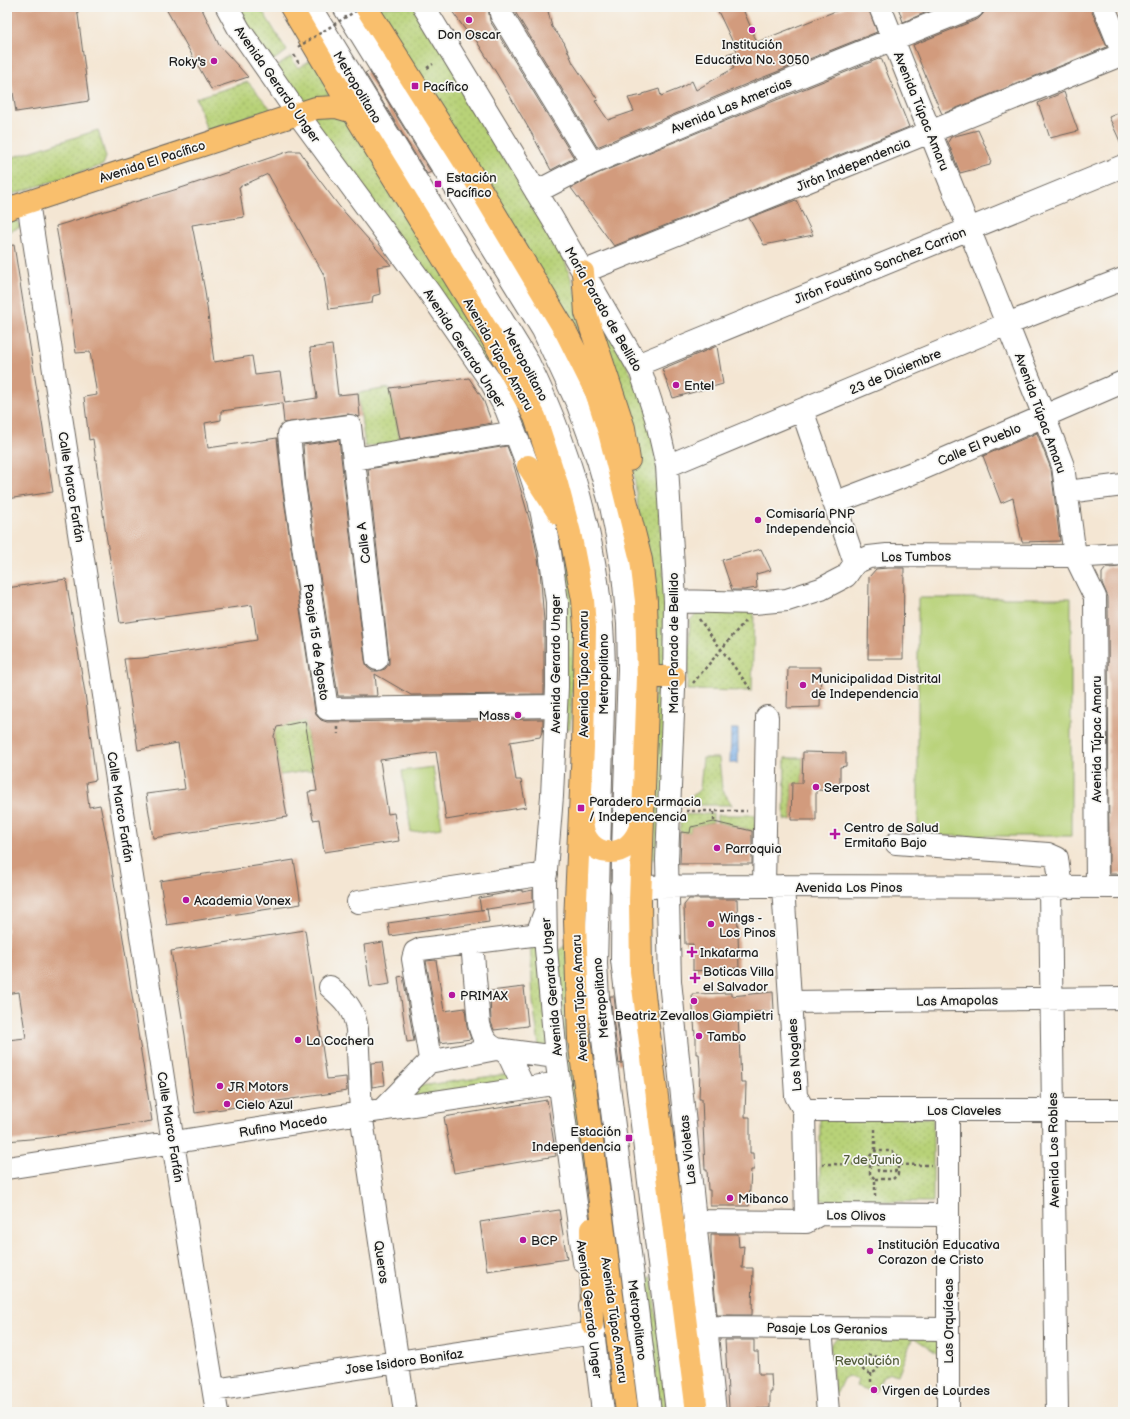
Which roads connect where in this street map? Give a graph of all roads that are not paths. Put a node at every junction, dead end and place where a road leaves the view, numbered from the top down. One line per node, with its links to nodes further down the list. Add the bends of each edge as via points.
1 (227, 7): 14 (street, Avenida Gerardo Unger, via 239,29)
2 (291, 7): 13 (main road, Avenida Túpac Amaru)
3 (310, 7): 52 (street, Metropolitano, via 522,351 551,412 568,457 588,529 600,594 604,634)
4 (344, 7): 53 (street, Metropolitano, via 535,315 576,399 598,460 617,536 628,624 630,669)
5 (366, 7): 41 (main road, via 465,163 566,332 592,385 609,432)
6 (501, 7): 17 (street, via 501,14)
7 (880, 7): 11 (street, Avenida Túpac Amaru)
8 (973, 7): 11 (street, Avenida Las Amercias)
9 (1104, 7): 12 (street)
10 (426, 8): 19 (street, María Parado de Bellido)
11 (893, 40): 16 (street, Avenida Túpac Amaru); 17 (street, Avenida Las Amercias)
12 (1123, 54): 16 (street, Jirón Independencia)
13 (333, 78): 14 (main road, Avenida El Pacífico, via 334,88 326,101); 15 (main road, Avenida Túpac Amaru)
14 (304, 112): 15 (main road, Avenida El Pacífico, via 330,106); 20 (main road, Avenida El Pacífico); 31 (street, Avenida Gerardo Unger, via 464,341 506,408)
15 (353, 112): 38 (main road, Avenida Túpac Amaru, via 492,338 534,417 557,484)
16 (930, 132): 22 (street, Avenida Túpac Amaru); 23 (street, Jirón Independencia)
17 (592, 163): 19 (street, Avenida Las Amercias)
18 (1123, 166): 22 (street, Jirón Faustino Sanchez Carrion)
19 (536, 192): 23 (street, María Parado de Bellido)
20 (28, 202): 21 (main road, Avenida El Pacífico); 81 (street, Calle Marco Farfán)
21 (7, 209)
22 (968, 229): 25 (street, Avenida Túpac Amaru); 26 (street, Jirón Faustino Sanchez Carrion)
23 (583, 272): 26 (street, María Parado de Bellido); 41 (main road, via 586,313 624,428)
24 (1123, 279): 25 (street, 23 de Diciembre)
25 (1007, 324): 28 (street, 23 de Diciembre); 29 (street, Avenida Túpac Amaru)
26 (637, 365): 34 (street, María Parado de Bellido, via 656,418)
27 (1123, 382): 29 (street, Calle El Pueblo)
28 (802, 410): 34 (street, 23 de Diciembre); 37 (street)
29 (1044, 416): 36 (street, Avenida Túpac Amaru, via 1063,466); 37 (street, Calle El Pueblo)
30 (350, 426): 32 (street, Calle A); 47 (street, Pasaje 15 de Agosto, via 288,434 327,709)
31 (515, 432): 32 (street); 33 (street, Avenida Gerardo Unger)
32 (354, 459): 44 (street, Calle A)
33 (528, 466): 38 (main road); 47 (street, Avenida Gerardo Unger, via 539,500 557,602)
34 (667, 466): 43 (street, María Parado de Bellido)
35 (1123, 486): 36 (street)
36 (1067, 492): 40 (street, Avenida Túpac Amaru)
37 (834, 504): 42 (street)
38 (570, 533): 49 (main road, Avenida Túpac Amaru, via 583,600 585,628)
39 (1123, 554): 40 (street, Los Tumbos)
40 (1082, 556): 42 (street, Los Tumbos, via 887,554); 58 (street, Avenida Túpac Amaru, via 1095,597)
41 (641, 560): 45 (main road, via 646,601)
42 (855, 563): 43 (street, Los Tumbos, via 846,576 821,589 787,600 754,603)
43 (675, 601): 46 (street, María Parado de Bellido)
44 (377, 659)
45 (648, 677): 46 (main road); 50 (main road)
46 (683, 681): 57 (street, María Parado de Bellido, via 670,811)
47 (555, 706): 54 (street, Avenida Gerardo Unger)
48 (767, 717): 55 (street, Los Nogales, via 765,811)
49 (581, 808): 52 (main road, via 583,831); 60 (main road, Avenida Túpac Amaru)
50 (642, 818): 53 (main road, via 636,838); 56 (main road)
51 (896, 843): 62 (street, Avenida Los Robles, via 1048,854 1057,858)
52 (598, 850): 53 (main road); 61 (street, Metropolitano)
53 (623, 850): 56 (street, Metropolitano)
54 (546, 874): 63 (street); 64 (street, Avenida Gerardo Unger)
55 (774, 886): 57 (street, Avenida Los Pinos); 62 (street, Avenida Los Pinos); 69 (street, Los Nogales)
56 (632, 887): 57 (street, Avenida Los Pinos); 61 (street, Avenida Los Pinos); 97 (street, Metropolitano, via 623,969); 98 (main road)
57 (668, 887): 84 (street, Las Violetas, via 670,981)
58 (1097, 887): 59 (street, Avenida Los Pinos); 62 (street, Avenida Los Pinos)
59 (1123, 887)
60 (576, 888): 61 (street, Avenida Los Pinos); 80 (main road, Avenida Túpac Amaru, via 579,1038)
61 (597, 888): 96 (street, Metropolitano, via 598,999)
62 (1056, 888): 68 (street, Avenida Los Robles)
63 (358, 902)
64 (545, 912): 65 (street, via 538,931 532,935); 71 (street, Avenida Gerardo Unger)
65 (472, 943): 70 (street, via 479,1024 486,1043); 72 (street, via 421,949 413,955)
66 (330, 987): 79 (street, Queros, via 345,1000 355,1017)
67 (1123, 998): 68 (street, Las Amapolas)
68 (1051, 999): 69 (street, Las Amapolas); 77 (street, Avenida Los Robles)
69 (791, 1002): 75 (street, Los Nogales, via 796,1096)
70 (499, 1050): 71 (street); 72 (street); 74 (street, via 509,1056)
71 (556, 1056): 73 (street, Avenida Gerardo Unger)
72 (429, 1062): 79 (street)
73 (560, 1083): 74 (street, Rufino Macedo); 88 (street, Avenida Gerardo Unger)
74 (524, 1088): 79 (street, Rufino Macedo)
75 (804, 1110): 76 (street, Los Claveles); 85 (street, Los Nogales)
76 (948, 1110): 77 (street, Los Claveles); 83 (street, Las Orquídeas)
77 (1053, 1110): 78 (street, Los Claveles); 102 (street, Avenida Los Robles)
78 (1123, 1110)
79 (371, 1111): 81 (street, Rufino Macedo); 90 (street, Queros)
80 (590, 1130): 88 (main road); 95 (main road, Avenida Túpac Amaru)
81 (173, 1143): 82 (street, Rufino Macedo); 91 (street, Calle Marco Farfán)
82 (7, 1168)
83 (948, 1215): 85 (street, Los Olivos, via 820,1214); 89 (street, Las Orquídeas)
84 (695, 1221): 85 (street, Los Olivos); 86 (street, Las Violetas)
85 (806, 1222)
86 (706, 1327): 87 (street, Pasaje Los Geranios); 99 (street, Las Violetas)
87 (821, 1328): 89 (street, Pasaje Los Geranios); 100 (street)
88 (593, 1329): 90 (street, Jose Isidoro Bonifaz); 94 (street, Avenida Gerardo Unger)
89 (948, 1329): 101 (street, Las Orquídeas)
90 (397, 1362): 91 (street, Jose Isidoro Bonifaz); 93 (street, Queros)
91 (214, 1390): 92 (street, Calle Marco Farfán)
92 (217, 1412)
93 (405, 1412)
94 (604, 1412)
95 (627, 1412)
96 (650, 1412)
97 (677, 1412)
98 (697, 1412)
99 (715, 1412)
100 (828, 1412)
101 (948, 1412)
102 (1057, 1412)

